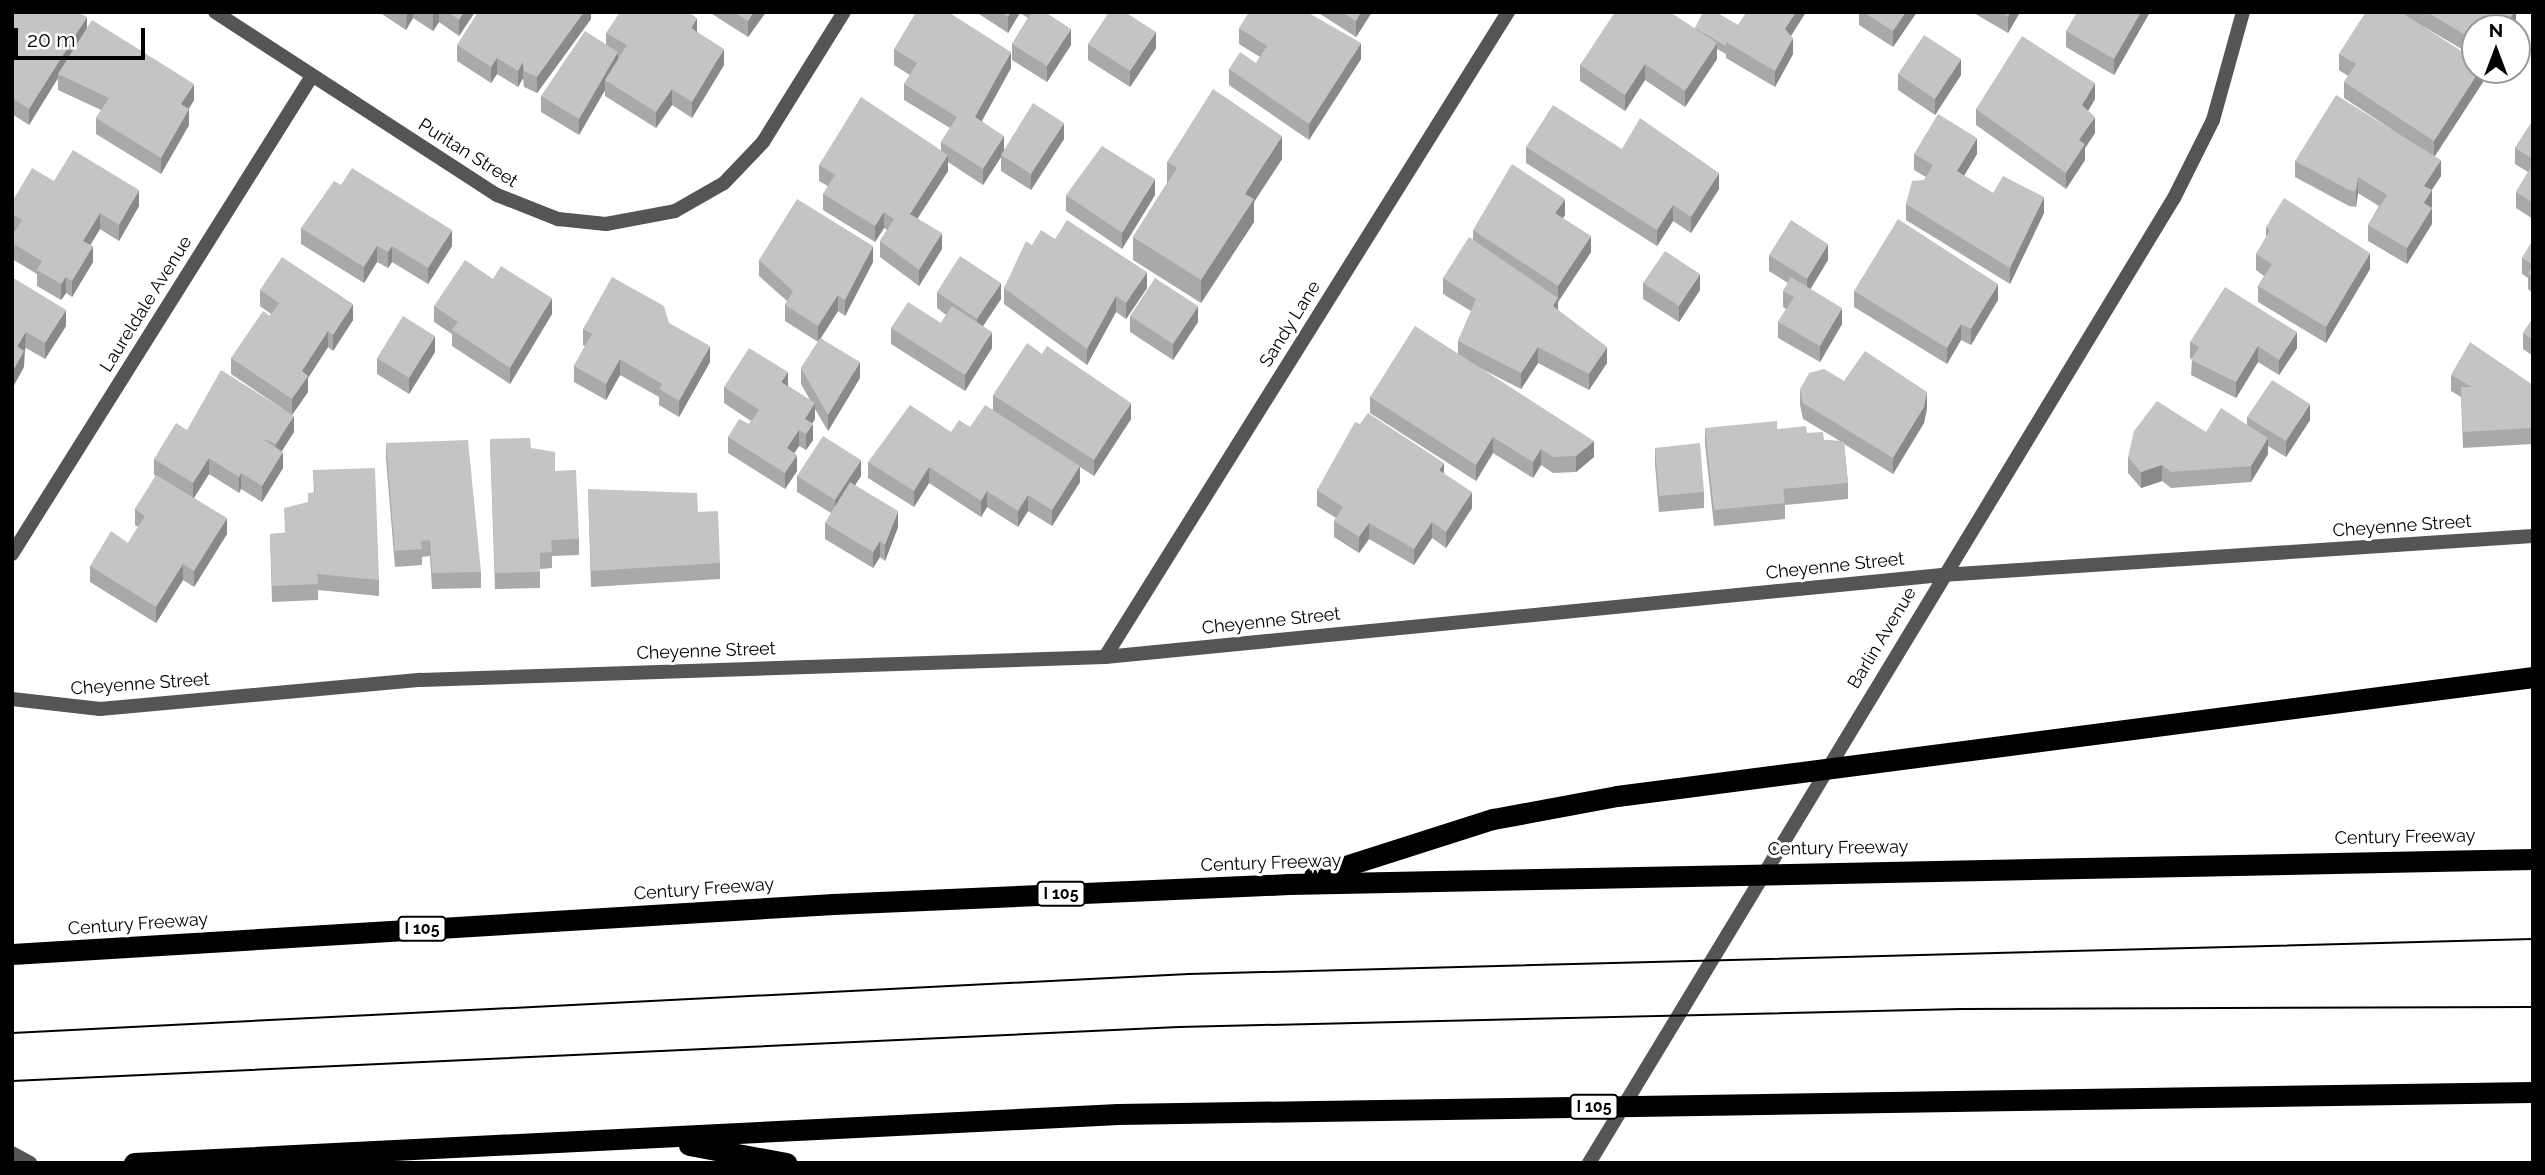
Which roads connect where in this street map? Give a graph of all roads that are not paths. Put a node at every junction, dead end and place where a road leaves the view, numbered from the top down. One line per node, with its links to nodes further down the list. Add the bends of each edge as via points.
1 (215, 12): 5 (street, Puritan Street)
2 (844, 12): 5 (street, Puritan Street, via 763,142 724,183 675,211 607,225 558,219 513,204)
3 (1508, 12): 9 (street, Sandy Lane)
4 (2243, 12): 8 (street, Barlin Avenue, via 2205,143)
5 (312, 76): 7 (street, Laureldale Avenue)
6 (2533, 536): 8 (street, Cheyenne Street)
7 (12, 554)
8 (1942, 575): 9 (street, Cheyenne Street); 21 (street, Barlin Avenue)
9 (1105, 657): 11 (street, Cheyenne Street, via 421,680 100,709)
10 (2533, 677): 13 (highway, via 1617,796 1493,819)
11 (12, 699)
12 (2533, 859): 13 (highway, Century Freeway / I 105)
13 (1289, 884): 14 (highway, Century Freeway / I 105, via 819,904)
14 (12, 954)
15 (2533, 1092): 16 (highway, I 105, via 1118,1114)
16 (656, 1139): 19 (highway, I 105); 20 (highway)
17 (12, 1153): 18 (street)
18 (30, 1163)
19 (134, 1163)
20 (786, 1163)
21 (1589, 1163)

